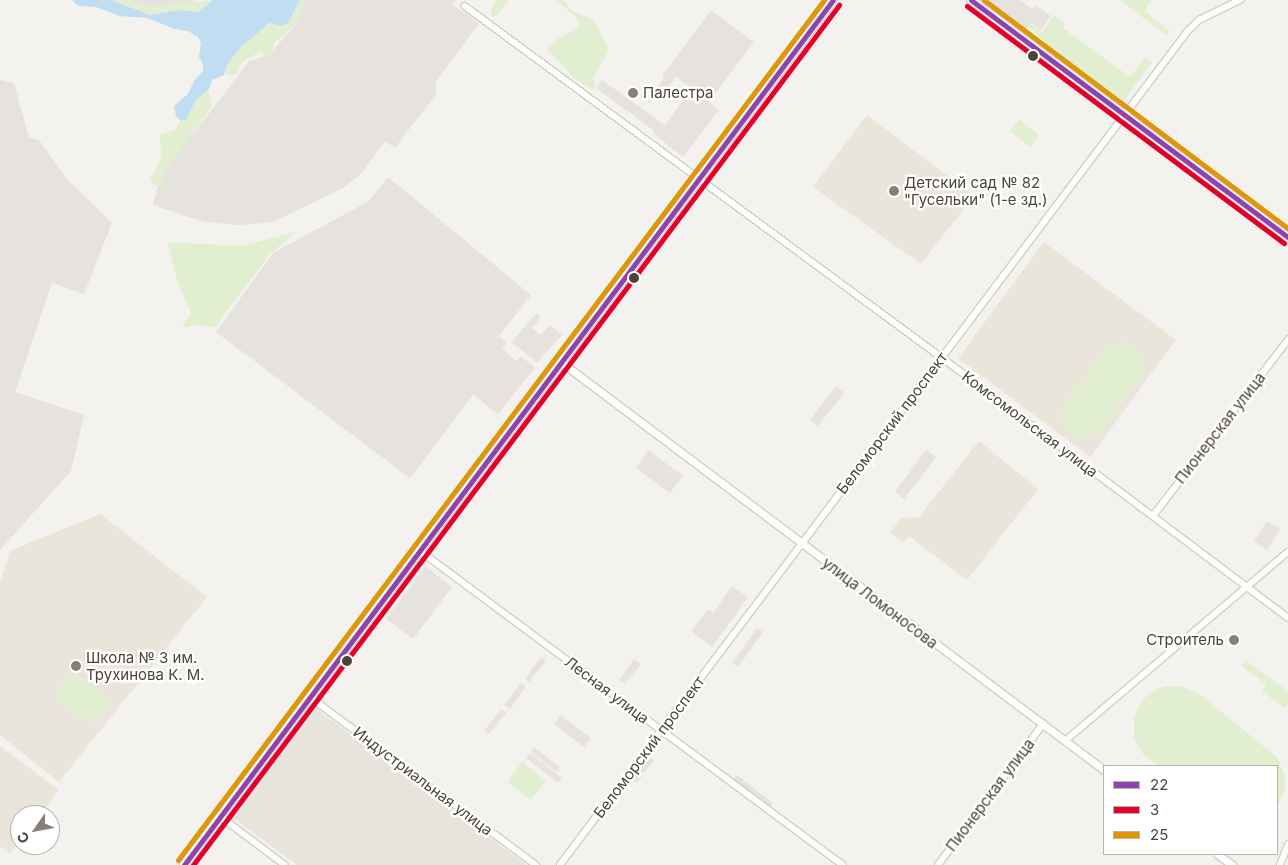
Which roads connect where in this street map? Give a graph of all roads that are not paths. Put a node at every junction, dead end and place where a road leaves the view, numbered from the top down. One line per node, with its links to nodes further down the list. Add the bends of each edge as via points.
1 (833, 0): 6 (main road)
2 (971, 0): 5 (main road)
3 (1240, 0): 5 (street, Беломорский проспект, via 1199,20)
4 (465, 6): 6 (street, Комсомольская улица)
5 (1124, 115): 7 (main road); 9 (street, Беломорский проспект)
6 (699, 178): 9 (street, Комсомольская улица); 10 (main road)
7 (1288, 237)
8 (1288, 340): 11 (street, Пионерская улица)
9 (941, 356): 11 (street, Комсомольская улица); 12 (street, Беломорский проспект)
10 (560, 362): 12 (street, улица Ломоносова); 13 (main road)
11 (1153, 516): 15 (street, Комсомольская улица)
12 (801, 543): 18 (street, улица Ломоносова); 19 (street, Беломорский проспект)
13 (419, 550): 17 (main road); 19 (street, Лесная улица)
14 (1288, 552): 15 (street)
15 (1246, 586): 16 (street, Комсомольская улица); 20 (street)
16 (1288, 618)
17 (310, 697): 22 (main road); 27 (street, Индустриальная улица)
18 (1043, 724): 20 (street, улица Ломоносова); 30 (street, Пионерская улица)
19 (661, 730): 28 (street, Беломорский проспект); 29 (street, Лесная улица)
20 (1065, 741): 21 (street, улица Ломоносова)
21 (1103, 769)
22 (220, 816): 25 (main road); 26 (street)
23 (1288, 846): 32 (street)
24 (1218, 855): 31 (street)
25 (184, 865)
26 (285, 865)
27 (536, 865)
28 (560, 865)
29 (843, 865)
30 (938, 865)
31 (1232, 865)
32 (1280, 865)

